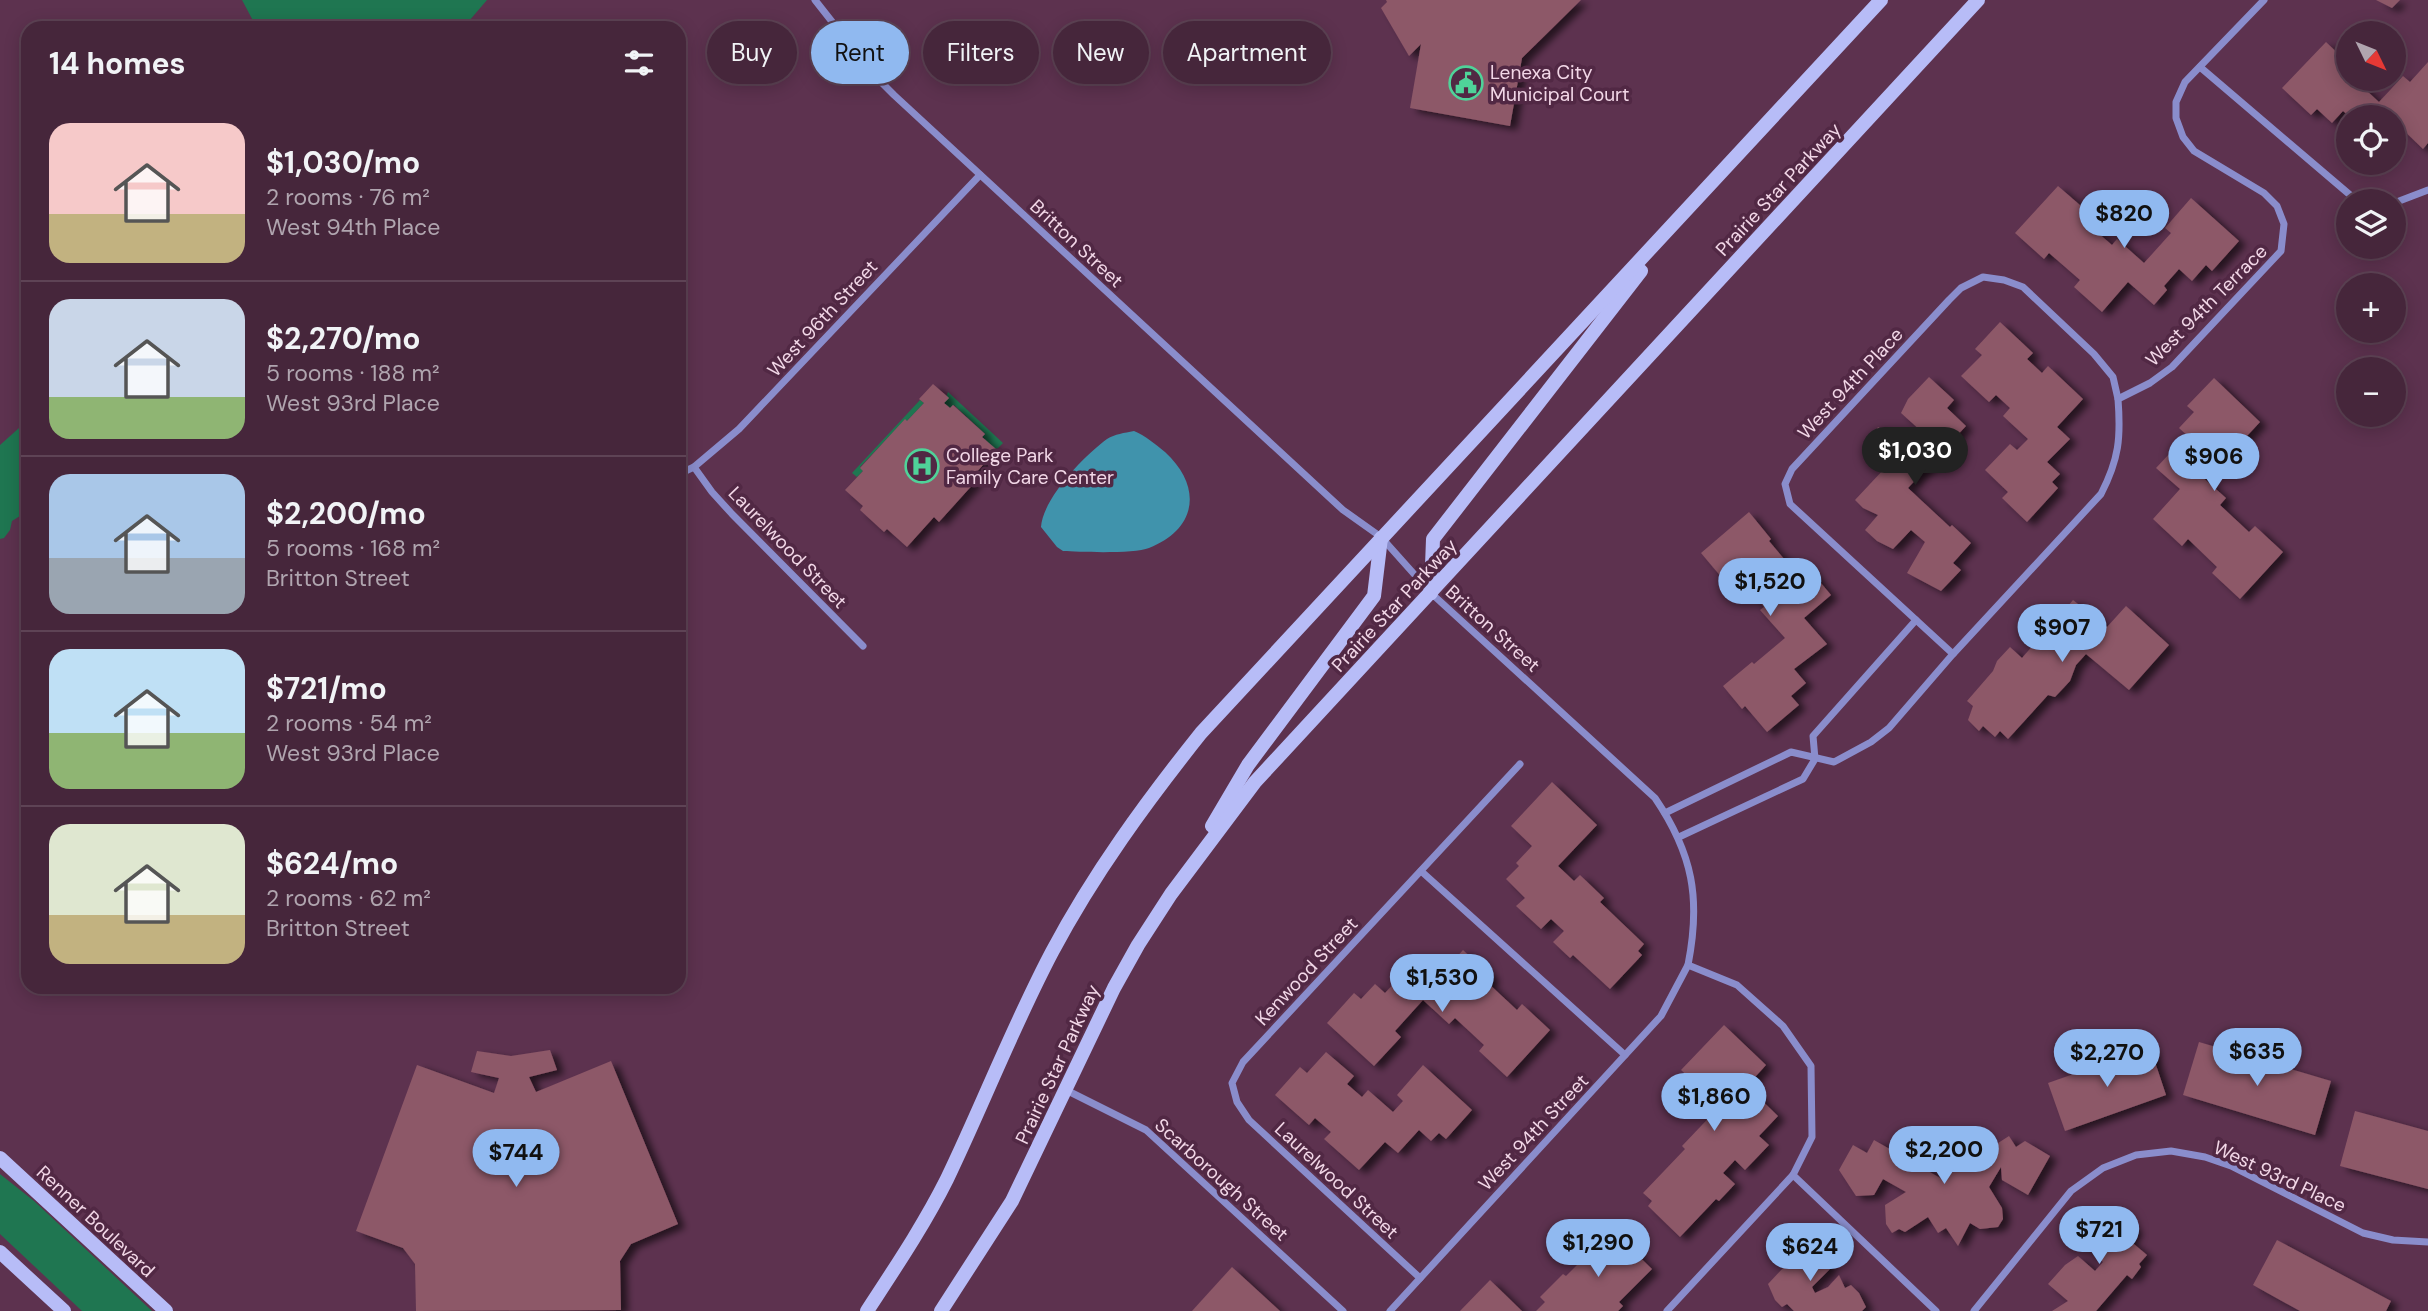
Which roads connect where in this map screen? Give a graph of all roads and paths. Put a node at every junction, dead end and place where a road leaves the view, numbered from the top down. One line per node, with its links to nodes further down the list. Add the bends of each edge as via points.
1 (815, 0): 6 (street, Britton Street, via 874,75)
2 (1881, 0): 9 (main road)
3 (1978, 0): 15 (main road, Prairie Star Parkway)
4 (2264, 0): 5 (street, West 94th Terrace)
5 (2200, 67): 7 (street); 11 (street, West 94th Terrace, via 2185,82 2176,102 2183,138 2194,152 2264,193 2277,206 2284,224 2281,251 2172,367)
6 (980, 174): 12 (street, West 96th Street, via 756,412); 14 (street, Britton Street, via 1343,510)
7 (2343, 189)
8 (2428, 190): 10 (street)
9 (1698, 198): 14 (main road); 15 (main road, via 1433,539)
10 (2406, 199)
11 (2118, 399): 16 (street, West 94th Place, via 2113,377 2094,354 2023,287 1983,277 1961,288 1791,469 1785,484 1790,504); 18 (street, via 2119,450 2101,494)
12 (694, 467): 13 (street, West 96th Street); 17 (street, Laurelwood Street, via 732,514)
13 (686, 471)
14 (1381, 537): 15 (street, Britton Street); 24 (main road, via 1374,596 1248,765); 36 (main road, via 1201,733 1115,847 1051,954 945,1182)
15 (1431, 593): 21 (street, Britton Street, via 1618,763); 24 (main road, Prairie Star Parkway, via 1255,782)
16 (1916, 620): 18 (street, West 94th Place); 19 (street, via 1812,736)
17 (863, 646)
18 (1953, 654): 19 (street, via 1889,728 1871,742 1834,762)
19 (1815, 759): 21 (street, via 1791,752); 22 (street, via 1803,779)
20 (1520, 764): 23 (street, Kenwood Street)
21 (1665, 813): 22 (street, Britton Street)
22 (1679, 837): 25 (street, Britton Street, via 1693,900)
23 (1421, 871): 26 (street); 28 (street, Kenwood Street, via 1242,1062 1232,1083)
24 (1182, 879): 27 (main road, Prairie Star Parkway, via 1120,977)
25 (1688, 965): 26 (street, West 94th Street, via 1661,1016); 30 (street, via 1737,985 1783,1026 1811,1066 1812,1137)
26 (1625, 1055): 33 (street, West 94th Street)
27 (1066, 1090): 37 (main road, Prairie Star Parkway, via 1012,1201); 38 (street, Scarborough Street, via 1146,1130)
28 (1237, 1102): 33 (street, Laurelwood Street, via 1249,1120)
29 (3, 1163): 35 (main road, Renner Boulevard)
30 (1793, 1175): 40 (street); 41 (street)
31 (2428, 1242): 42 (street, West 93rd Place, via 2363,1233 2205,1157 2171,1151 2136,1154 2103,1168 2071,1191)
32 (0, 1252): 34 (main road)
33 (1420, 1278): 39 (street, West 94th Street)
34 (64, 1311)
35 (166, 1311)
36 (867, 1311)
37 (941, 1311)
38 (1343, 1311)
39 (1390, 1311)
40 (1667, 1311)
41 (1936, 1311)
42 (1974, 1311)

